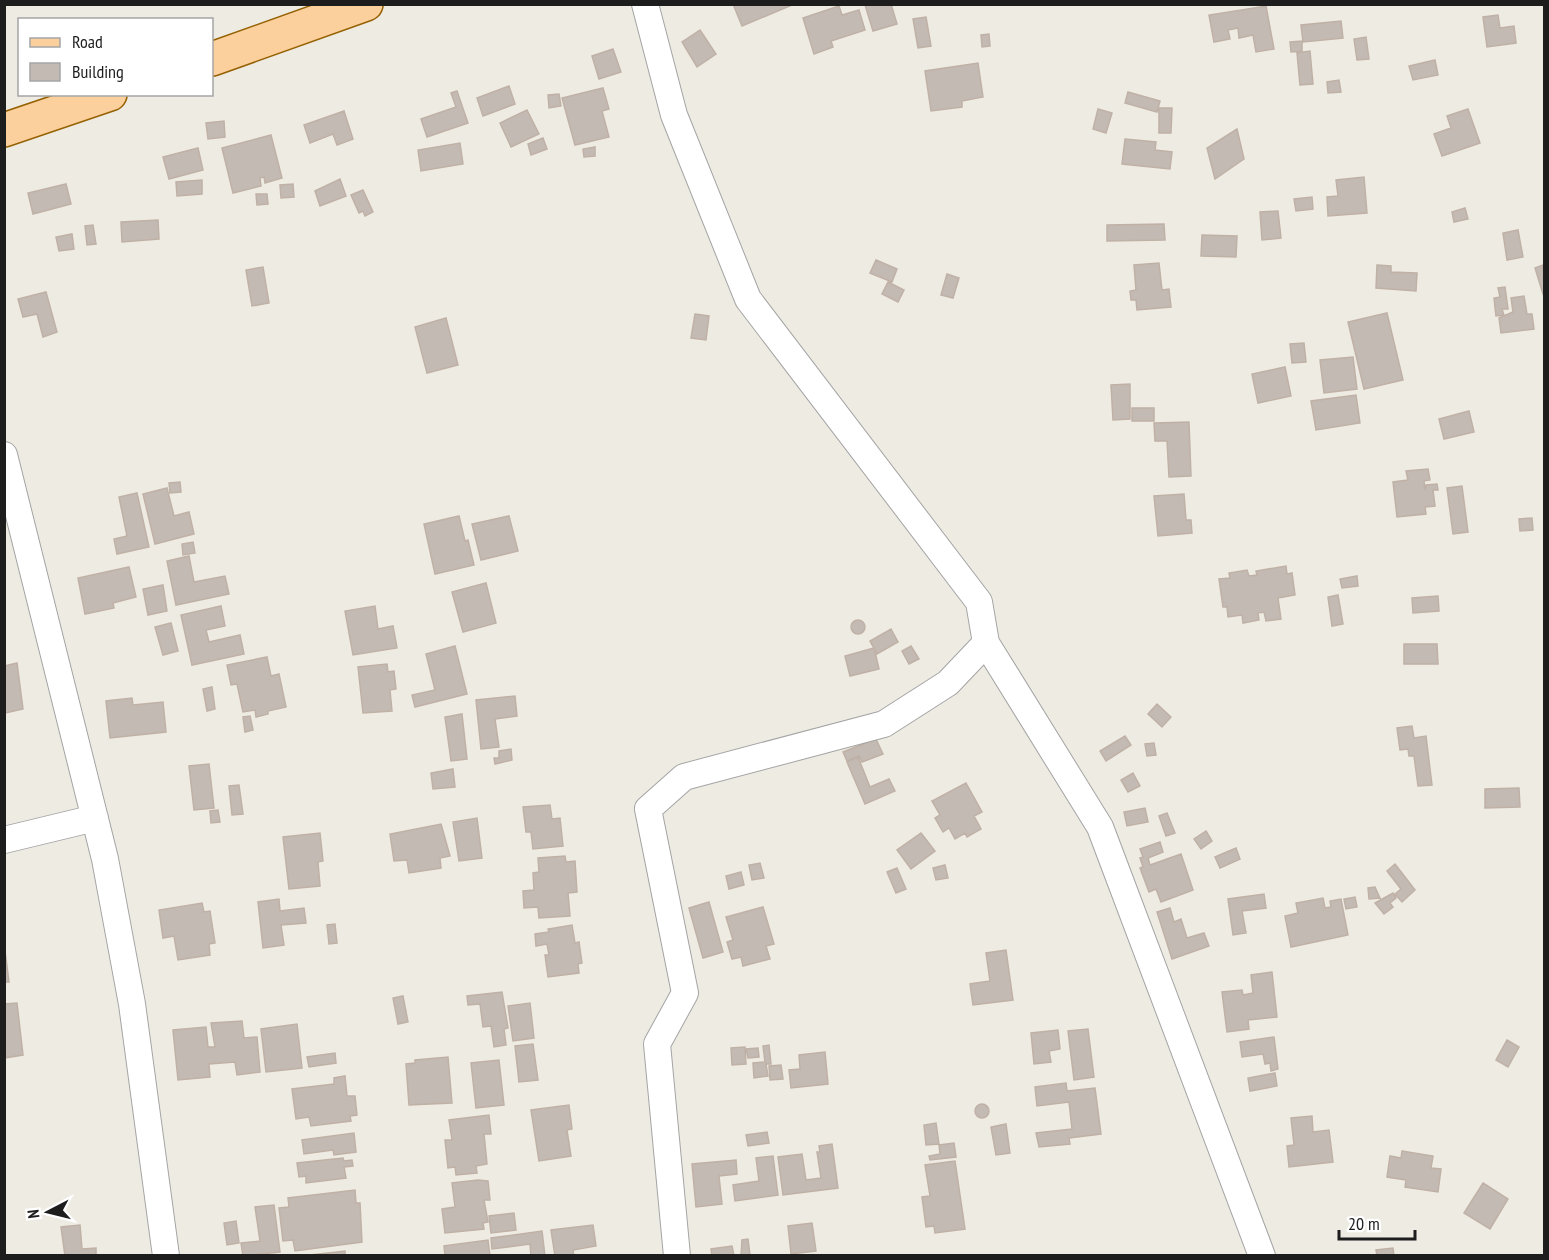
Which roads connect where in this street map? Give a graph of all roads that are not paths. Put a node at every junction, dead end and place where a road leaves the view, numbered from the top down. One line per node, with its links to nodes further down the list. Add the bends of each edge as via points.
1 (366, 4): 3 (main road)
2 (645, 4): 7 (street, via 674,116 748,299 979,602)
3 (213, 59)
4 (104, 96): 5 (main road)
5 (4, 130)
6 (4, 455): 8 (street)
7 (986, 643): 11 (street, via 948,683 884,724 684,777 648,809 686,993 657,1044); 12 (street, via 1100,827)
8 (95, 818): 9 (street); 10 (street, via 132,1004)
9 (4, 840)
10 (166, 1256)
11 (677, 1256)
12 (1262, 1256)

